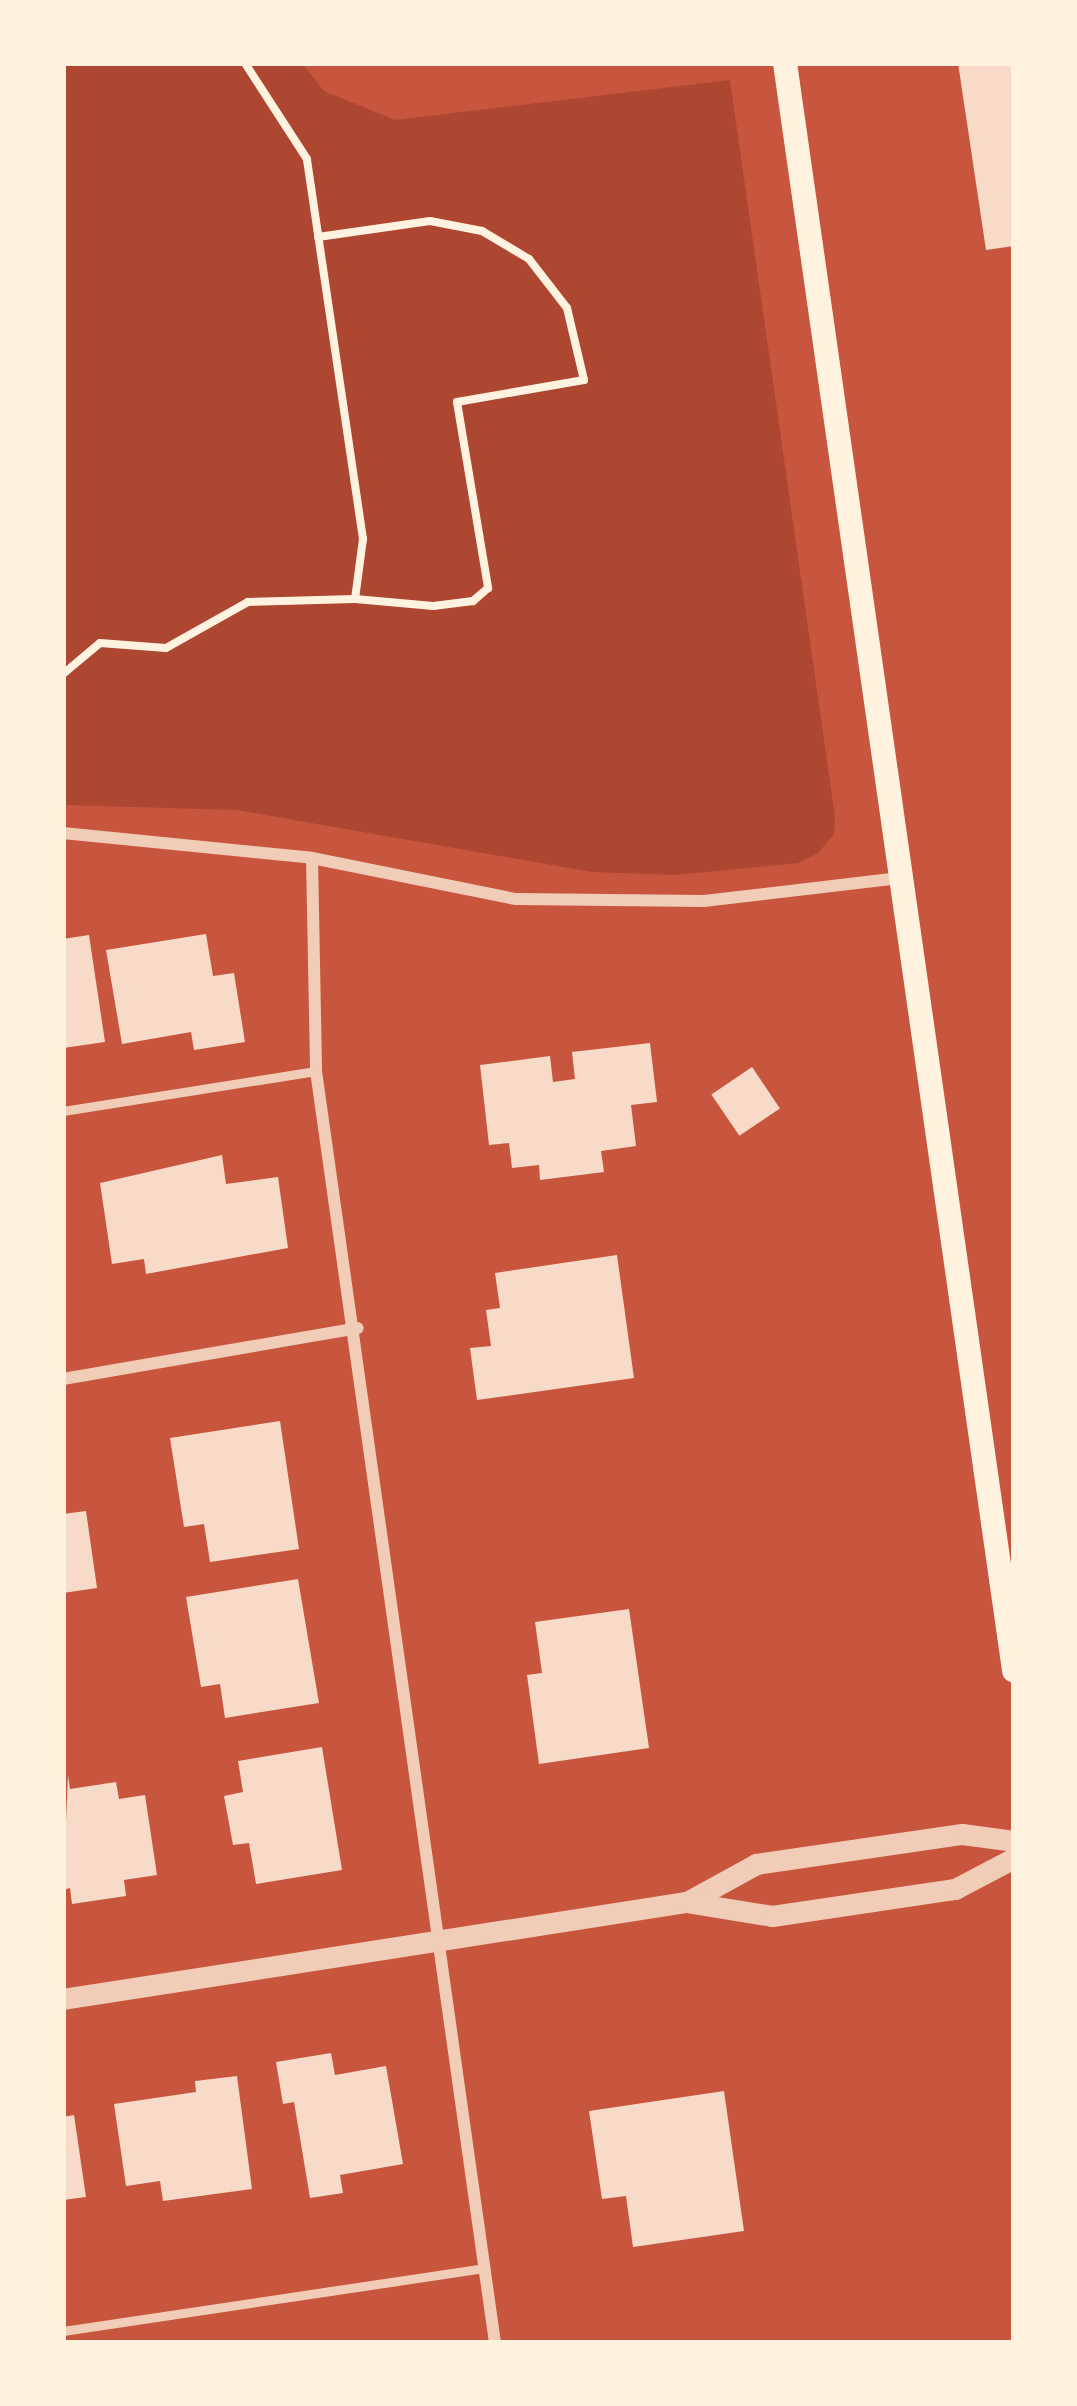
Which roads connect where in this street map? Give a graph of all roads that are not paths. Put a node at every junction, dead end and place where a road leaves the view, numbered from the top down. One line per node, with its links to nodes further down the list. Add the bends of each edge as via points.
1 (785, 63): 4 (main road)
2 (63, 833): 3 (street)
3 (312, 858): 4 (street, via 516,899 704,901); 5 (street)
4 (901, 878): 9 (main road)
5 (316, 1071): 6 (lane); 7 (street)
6 (63, 1111)
7 (358, 1328): 8 (street); 13 (street)
8 (63, 1379)
9 (1014, 1671)
10 (1014, 1841): 12 (street, via 962,1834 756,1864)
11 (1014, 1858): 12 (street, via 955,1889 772,1916)
12 (686, 1902): 13 (street)
13 (441, 1939): 14 (street); 15 (street)
14 (63, 1999)
15 (485, 2268): 16 (lane); 17 (street)
16 (63, 2331)
17 (495, 2343)

